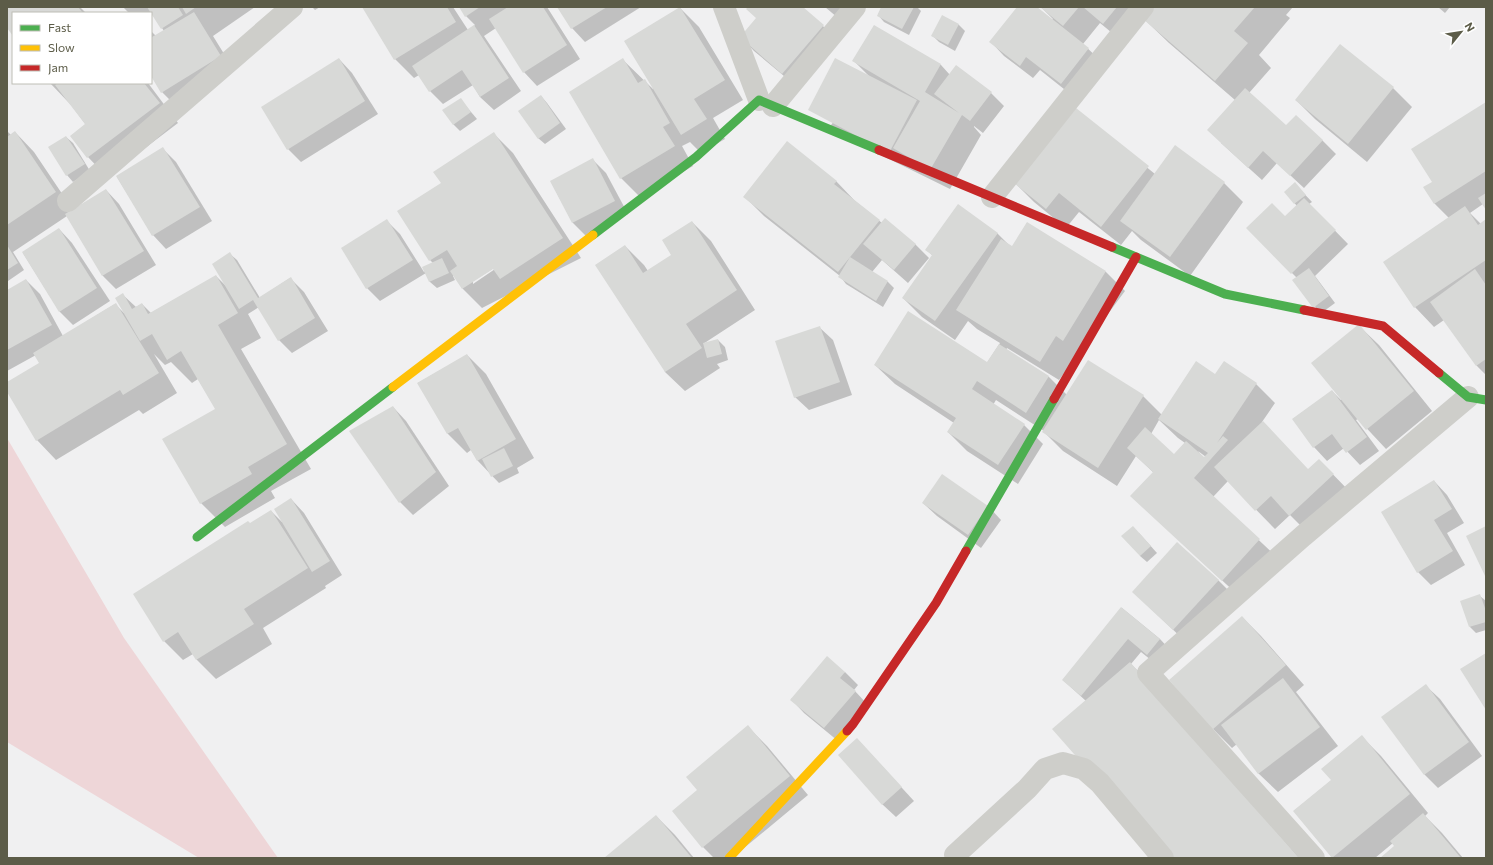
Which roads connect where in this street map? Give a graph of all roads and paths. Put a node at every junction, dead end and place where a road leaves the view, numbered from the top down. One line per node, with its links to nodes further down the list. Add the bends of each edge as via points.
1 (292, 7): 7 (street)
2 (724, 7): 5 (street)
3 (855, 7): 5 (street)
4 (1143, 7): 6 (street)
5 (766, 103): 6 (street); 10 (street)
6 (992, 197): 8 (street)
7 (68, 201)
8 (1136, 257): 9 (street, via 1224,294 1383,326); 12 (street, via 936,603 853,724)
9 (1477, 398): 14 (street, via 1303,536 1148,673)
10 (197, 537)
11 (955, 856): 13 (street, via 1045,769 1064,763 1084,769 1100,783)
12 (729, 858)
13 (1163, 858)
14 (1314, 858)

